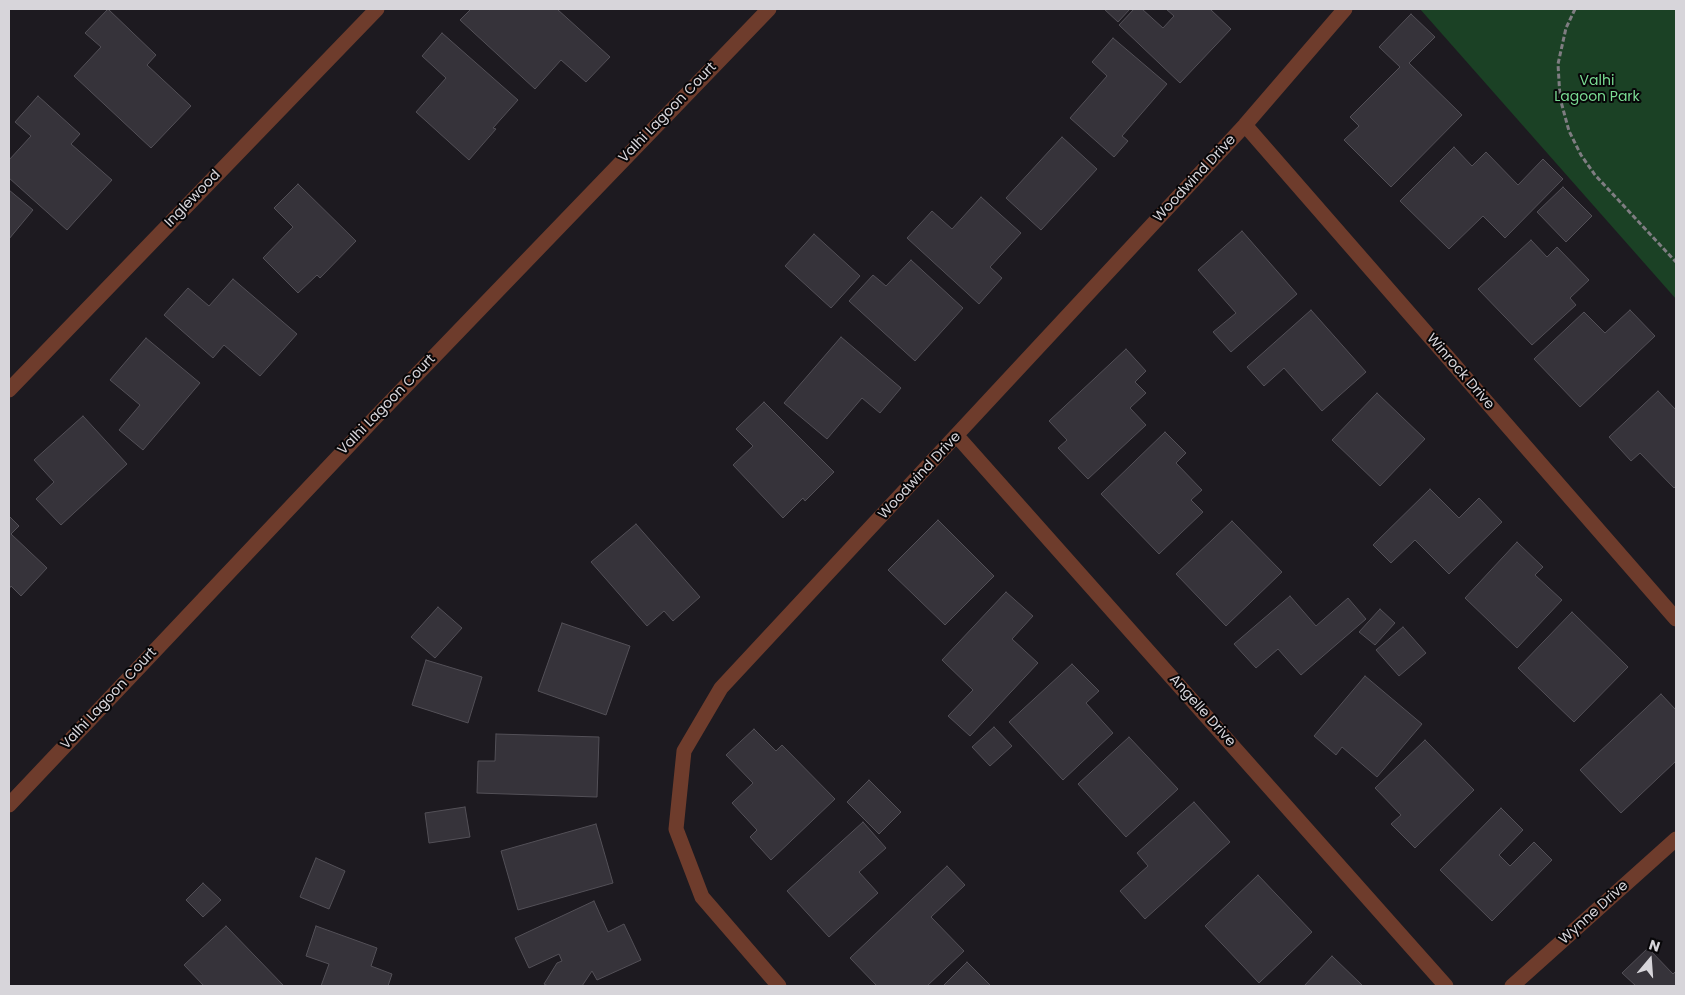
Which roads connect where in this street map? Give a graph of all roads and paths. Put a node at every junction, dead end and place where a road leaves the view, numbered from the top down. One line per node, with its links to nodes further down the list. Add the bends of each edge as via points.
1 (377, 9): 7 (street, Inglewood)
2 (769, 9): 10 (street, Valhi Lagoon Court, via 372,421)
3 (1345, 9): 5 (street, Woodwind Drive)
4 (1575, 9): 6 (path, via 1566,28 1558,64 1560,98 1569,132 1596,175)
5 (1244, 126): 8 (street, Woodwind Drive); 9 (street, Winrock Drive)
6 (1676, 262)
7 (9, 390)
8 (957, 436): 12 (street, Woodwind Drive, via 721,688 684,752 676,829 702,897); 13 (street, Angelle Drive)
9 (1676, 619)
10 (9, 805)
11 (1676, 839): 14 (street, Wynne Drive)
12 (779, 986)
13 (1446, 986)
14 (1512, 986)

